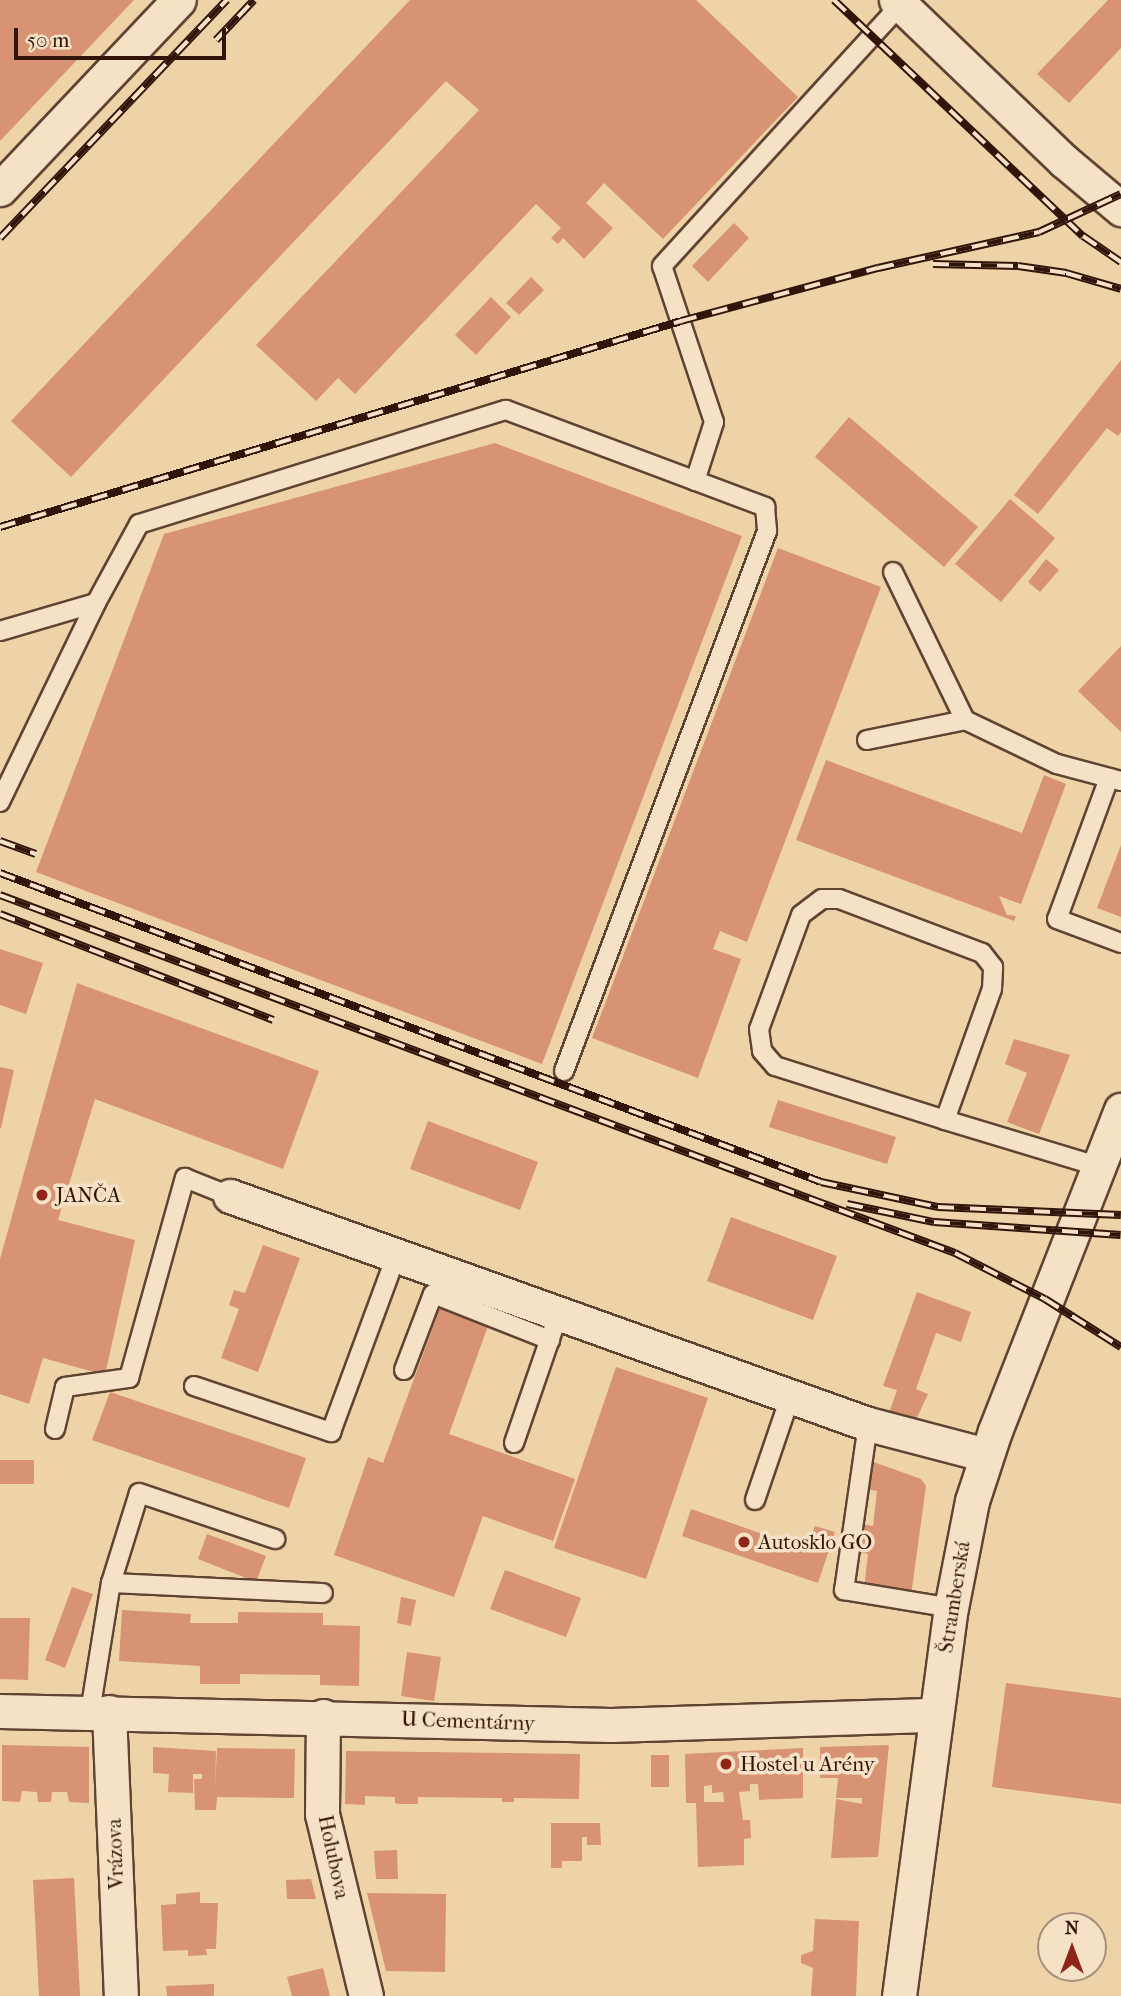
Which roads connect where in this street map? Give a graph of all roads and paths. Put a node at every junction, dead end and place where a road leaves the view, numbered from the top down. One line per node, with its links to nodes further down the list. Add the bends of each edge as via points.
1 (179, 0): 3 (street)
2 (899, 2): 4 (street, via 1064,161); 5 (lane, via 662,266 714,422)
3 (0, 189)
4 (1121, 209)
5 (695, 481): 7 (lane, via 506,410 139,524); 14 (lane, via 765,507 766,531)
6 (893, 572): 9 (lane)
7 (96, 603): 8 (lane); 12 (lane)
8 (0, 631)
9 (965, 720): 10 (lane); 11 (lane, via 1057,764)
10 (867, 740)
11 (1115, 780): 13 (lane, via 1057,919)
12 (0, 802)
13 (1121, 943)
14 (564, 1071)
15 (1121, 1110): 17 (street, Štramberská)
16 (945, 1120): 16 (lane, via 775,1066 762,1051 759,1028 801,915 822,899 839,899 982,953 993,967 992,989); 17 (lane)
17 (1097, 1166): 27 (street, Štramberská)
18 (230, 1196): 19 (street); 25 (lane, via 184,1178 129,1378 65,1387)
19 (396, 1255): 20 (street); 22 (lane, via 331,1432)
20 (554, 1327): 21 (lane, via 433,1294); 23 (street); 26 (lane)
21 (404, 1370)
22 (194, 1386)
23 (790, 1397): 24 (street); 28 (lane)
24 (869, 1424): 27 (street); 32 (lane, via 844,1590)
25 (55, 1429)
26 (514, 1443)
27 (986, 1455): 32 (street, Štramberská)
28 (755, 1500)
29 (275, 1539): 30 (lane, via 139,1493)
30 (111, 1583): 31 (lane); 34 (lane)
31 (323, 1593)
32 (951, 1608): 35 (street, Štramberská)
33 (0, 1711): 34 (street, U Cementárny)
34 (99, 1712): 36 (street, U Cementárny); 37 (street, Vrázova)
35 (936, 1715): 36 (street, U Cementárny, via 687,1725); 39 (street, Štramberská)
36 (323, 1716): 38 (street, Holubova, via 322,1814)
37 (121, 1996)
38 (366, 1996)
39 (899, 1996)

